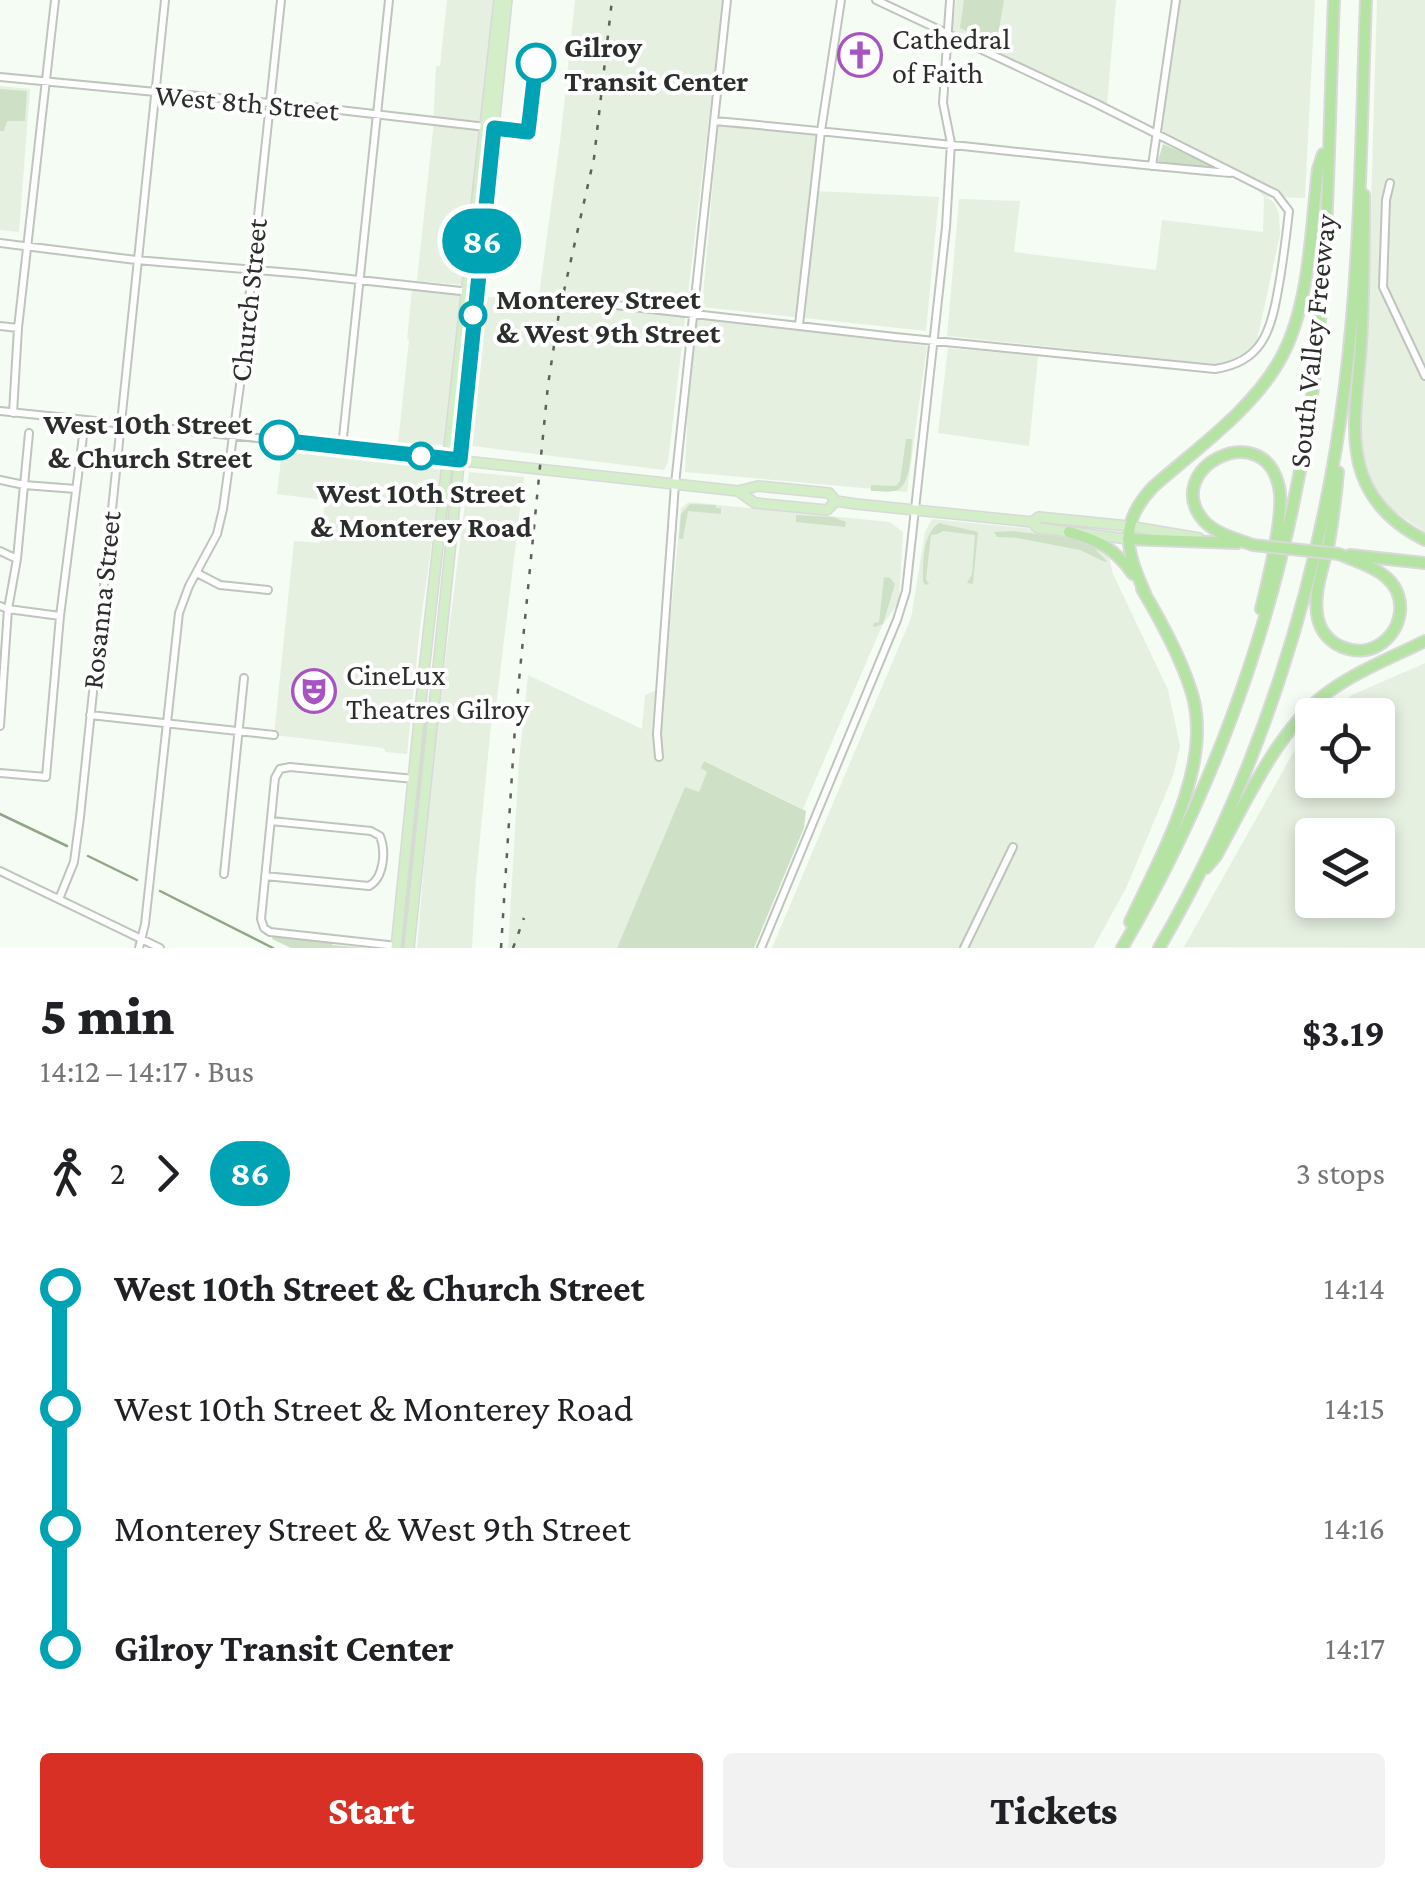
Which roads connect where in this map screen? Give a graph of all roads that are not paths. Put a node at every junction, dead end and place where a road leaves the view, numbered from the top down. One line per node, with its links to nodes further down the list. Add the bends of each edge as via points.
1 (54, 0): 17 (street)
2 (164, 0): 18 (street, Rosanna Street)
3 (281, 0): 19 (street, Church Street)
4 (389, 0): 20 (street)
5 (499, 0): 22 (main road)
6 (507, 0): 22 (main road)
7 (726, 0): 21 (street)
8 (841, 0): 23 (street)
9 (876, 0): 14 (street)
10 (950, 0): 14 (street)
11 (1176, 0): 24 (street)
12 (1334, 0): 25 (highway, South Valley Freeway)
13 (1366, 0): 15 (highway, South Valley Freeway)
14 (946, 34): 24 (street); 26 (street, via 943,103)
15 (1364, 41): 43 (highway, South Valley Freeway); 63 (highway, via 1356,448 1378,504)
16 (0, 77): 17 (street, West 8th Street)
17 (46, 82): 18 (street, West 8th Street); 31 (street)
18 (154, 93): 19 (street, West 8th Street); 32 (street, Rosanna Street)
19 (270, 103): 20 (street, West 8th Street); 33 (street, Church Street)
20 (377, 114): 22 (street, West 8th Street); 34 (street)
21 (714, 122): 23 (street); 37 (street)
22 (489, 128): 35 (main road)
23 (822, 130): 26 (street); 38 (street)
24 (1158, 133): 27 (street); 28 (street)
25 (1328, 139): 62 (highway, via 1318,168 1299,312 1282,356 1240,410 1146,494); 77 (highway, South Valley Freeway, via 1309,420 1281,560)
26 (951, 143): 27 (street); 41 (street)
27 (1152, 166): 28 (street)
28 (1234, 174): 41 (street, via 1276,194 1289,211 1272,326 1238,364 1215,369)
29 (1390, 184): 42 (street, via 1383,287)
30 (0, 244): 31 (street)
31 (27, 246): 32 (street); 40 (street)
32 (136, 260): 33 (street); 46 (street, Rosanna Street)
33 (252, 270): 34 (street); 48 (street, Church Street)
34 (360, 279): 35 (street); 50 (street)
35 (472, 292): 51 (main road); 52 (main road)
36 (607, 304): 37 (street)
37 (693, 314): 38 (street); 54 (street)
38 (799, 325): 41 (street)
39 (0, 326): 40 (street)
40 (18, 328): 45 (street)
41 (935, 340): 59 (street)
42 (1425, 376)
43 (1346, 381): 66 (highway, via 1316,613 1334,643 1373,648 1398,622 1398,594 1380,572); 91 (highway, South Valley Freeway, via 1325,508 1290,645)
44 (0, 411): 45 (street)
45 (13, 412): 46 (street)
46 (119, 424): 48 (street); 78 (street, Rosanna Street)
47 (30, 432): 55 (street)
48 (232, 435): 50 (street); 69 (street, Church Street, via 221,522)
49 (83, 436): 56 (street)
50 (342, 447): 51 (street)
51 (448, 458): 52 (main road); 85 (main road)
52 (460, 460): 54 (main road); 96 (main road)
53 (0, 480): 55 (street)
54 (675, 484): 57 (main road); 83 (street)
55 (24, 485): 56 (street); 67 (street)
56 (76, 489): 73 (street)
57 (738, 491): 58 (main road, via 758,486 829,493); 58 (main road, via 756,502 828,510)
58 (836, 501): 59 (main road)
59 (916, 510): 60 (main road); 97 (street, via 901,610)
60 (1032, 522): 61 (main road); 62 (main road, via 1039,517)
61 (1069, 532): 62 (main road); 71 (highway, via 1115,552)
62 (1128, 532): 64 (highway); 71 (highway)
63 (1425, 540)
64 (1253, 544): 66 (highway, bridge); 77 (highway, via 1212,528 1195,502 1200,473 1226,454 1262,460 1280,492)
65 (0, 550): 67 (street)
66 (1338, 554): 68 (highway)
67 (17, 558): 72 (street)
68 (1425, 563)
69 (197, 573): 70 (street, via 220,585); 80 (street, Church Street, via 179,613)
70 (268, 590)
71 (1144, 593): 99 (highway, via 1190,688 1197,744 1185,795)
72 (4, 608): 73 (street); 75 (street)
73 (60, 616): 84 (street, via 46,777)
74 (1425, 641): 91 (highway, via 1339,685 1300,716)
75 (2, 664): 79 (street)
76 (244, 678): 81 (street)
77 (1240, 696): 99 (highway, South Valley Freeway, via 1186,827)
78 (90, 715): 80 (street); 92 (street, Rosanna Street, via 74,862)
79 (0, 722)
80 (166, 723): 81 (street); 93 (street, Church Street)
81 (239, 731): 82 (street); 89 (street)
82 (274, 735)
83 (659, 757)
84 (0, 773)
85 (414, 779): 86 (street, via 290,766 276,775); 94 (main road)
86 (271, 820): 90 (street); 90 (street, via 374,832 383,843 379,878 369,886)
87 (1013, 847): 98 (street)
88 (0, 871): 92 (street)
89 (224, 874)
90 (265, 876): 94 (street, via 261,918 273,933)
91 (1196, 880): 100 (highway, South Valley Freeway)
92 (59, 899): 93 (street)
93 (140, 944): 95 (street)
94 (396, 947)
95 (160, 948)
96 (409, 948)
97 (761, 948)
98 (964, 948)
99 (1120, 948)
100 (1159, 948)

